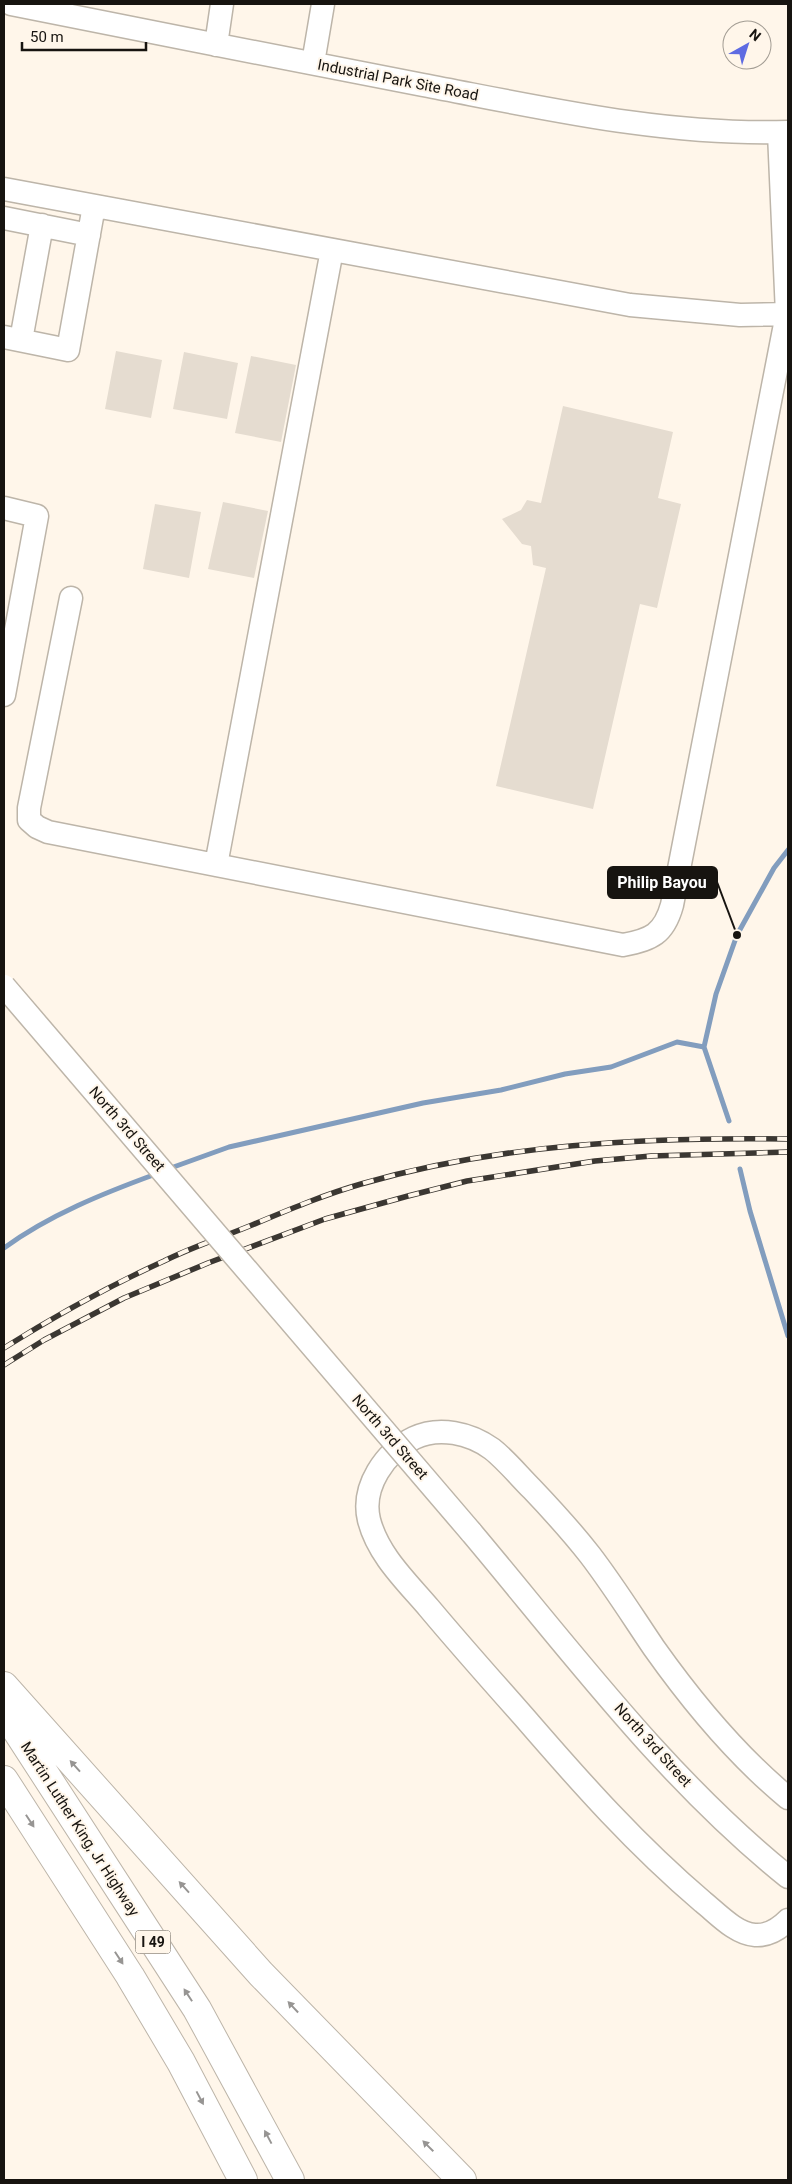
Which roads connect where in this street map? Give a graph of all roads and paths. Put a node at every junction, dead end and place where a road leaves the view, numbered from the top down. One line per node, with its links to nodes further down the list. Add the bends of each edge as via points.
1 (11, 4): 4 (street, Industrial Park Site Road)
2 (222, 4): 4 (street)
3 (322, 4): 5 (street)
4 (216, 45): 5 (street, Industrial Park Site Road)
5 (313, 63): 6 (street, Industrial Park Site Road, via 660,128)
6 (784, 133): 13 (street)
7 (4, 189): 8 (street)
8 (94, 206): 11 (street); 12 (street)
9 (4, 218): 10 (street)
10 (42, 225): 11 (street); 14 (street)
11 (89, 235): 14 (street, via 68,350)
12 (332, 250): 13 (street, via 630,305 740,315); 18 (street)
13 (788, 314): 18 (street, via 672,906 658,933 623,946)
14 (12, 339)
15 (4, 508): 17 (street, via 38,516)
16 (70, 598): 18 (street, via 29,820 48,832)
17 (4, 695)
18 (216, 865)
19 (4, 986): 24 (street, North 3rd Street, bridge, via 639,1731 737,1833)
20 (4, 1686): 28 (highway, one-way to 20, via 261,1974)
21 (4, 1711): 27 (highway, Martin Luther King, Jr Highway / I 49, one-way to 21, via 197,2009)
22 (4, 1780): 26 (highway, I 49, one-way to 26, via 135,1984 181,2062)
23 (788, 1798): 25 (street, via 729,1742 688,1694 590,1554 492,1449 453,1432 434,1433 418,1436 388,1458 376,1474 369,1493 368,1517 376,1539 390,1562 455,1639 614,1819 663,1868 743,1932 769,1934)
24 (788, 1877)
25 (788, 1920)
26 (243, 2180)
27 (290, 2180)
28 (462, 2180)

